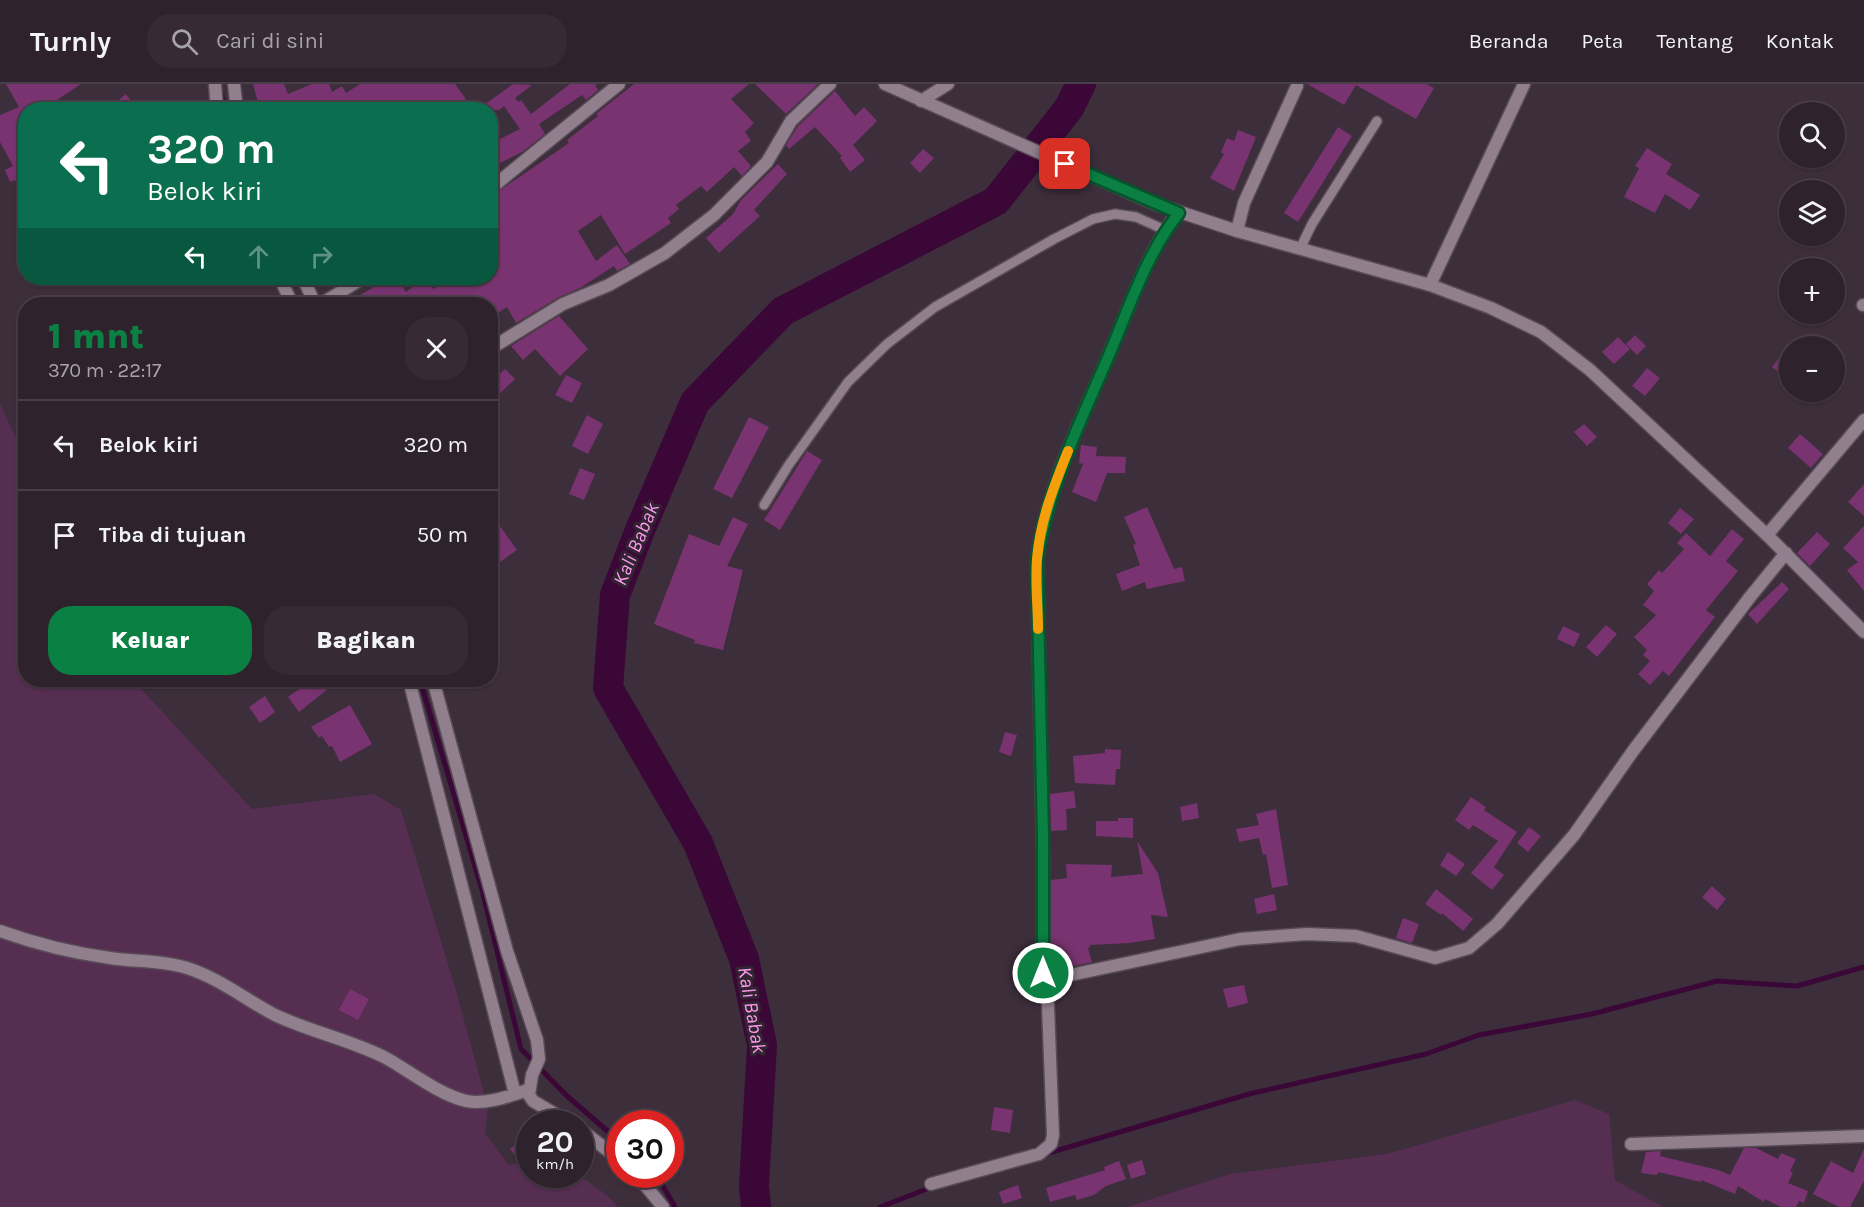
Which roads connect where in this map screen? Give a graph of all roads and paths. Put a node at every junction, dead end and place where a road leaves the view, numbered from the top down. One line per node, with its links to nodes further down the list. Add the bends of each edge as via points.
1 (216, 84): 10 (street)
2 (234, 84): 11 (street)
3 (619, 84): 13 (street)
4 (830, 84): 21 (street, via 791,121 767,162 714,215 664,253 609,285 563,304)
5 (885, 84): 9 (street)
6 (948, 84): 9 (street)
7 (1524, 84): 19 (street)
8 (1297, 86): 16 (street, via 1244,203)
9 (921, 101): 14 (street)
10 (217, 102)
11 (236, 102)
12 (1377, 121): 17 (lane)
13 (498, 182)
14 (1179, 213): 15 (street); 16 (street)
15 (1165, 230): 23 (lane, via 1136,217 1115,214 1093,219 934,308 887,344 848,382); 30 (street, via 1051,495 1037,560 1043,973)
16 (1237, 231): 17 (street)
17 (1300, 249): 19 (street)
18 (352, 285): 20 (street)
19 (1430, 285): 24 (street, via 1521,321 1557,343)
20 (332, 297)
21 (498, 344)
22 (1864, 420): 24 (street)
23 (764, 505)
24 (1767, 534): 25 (street)
25 (1786, 553): 26 (street); 30 (street, via 1646,733 1574,835 1497,924 1469,948 1435,958 1356,936 1306,934 1240,939)
26 (1864, 632)
27 (422, 687): 32 (street)
28 (423, 687): 31 (street, via 535,1032 539,1059)
29 (0, 931): 32 (street, via 41,946 187,968 276,1015 384,1057 465,1101)
30 (1047, 980): 38 (street, via 1051,1144 1039,1154)
31 (528, 1090): 32 (street); 33 (street, via 533,1101)
32 (515, 1094)
33 (548, 1110)
34 (1864, 1136): 36 (street)
35 (594, 1140): 37 (street)
36 (1631, 1144)
37 (606, 1149)
38 (931, 1184)
39 (647, 1188): 40 (street)
40 (663, 1207)

